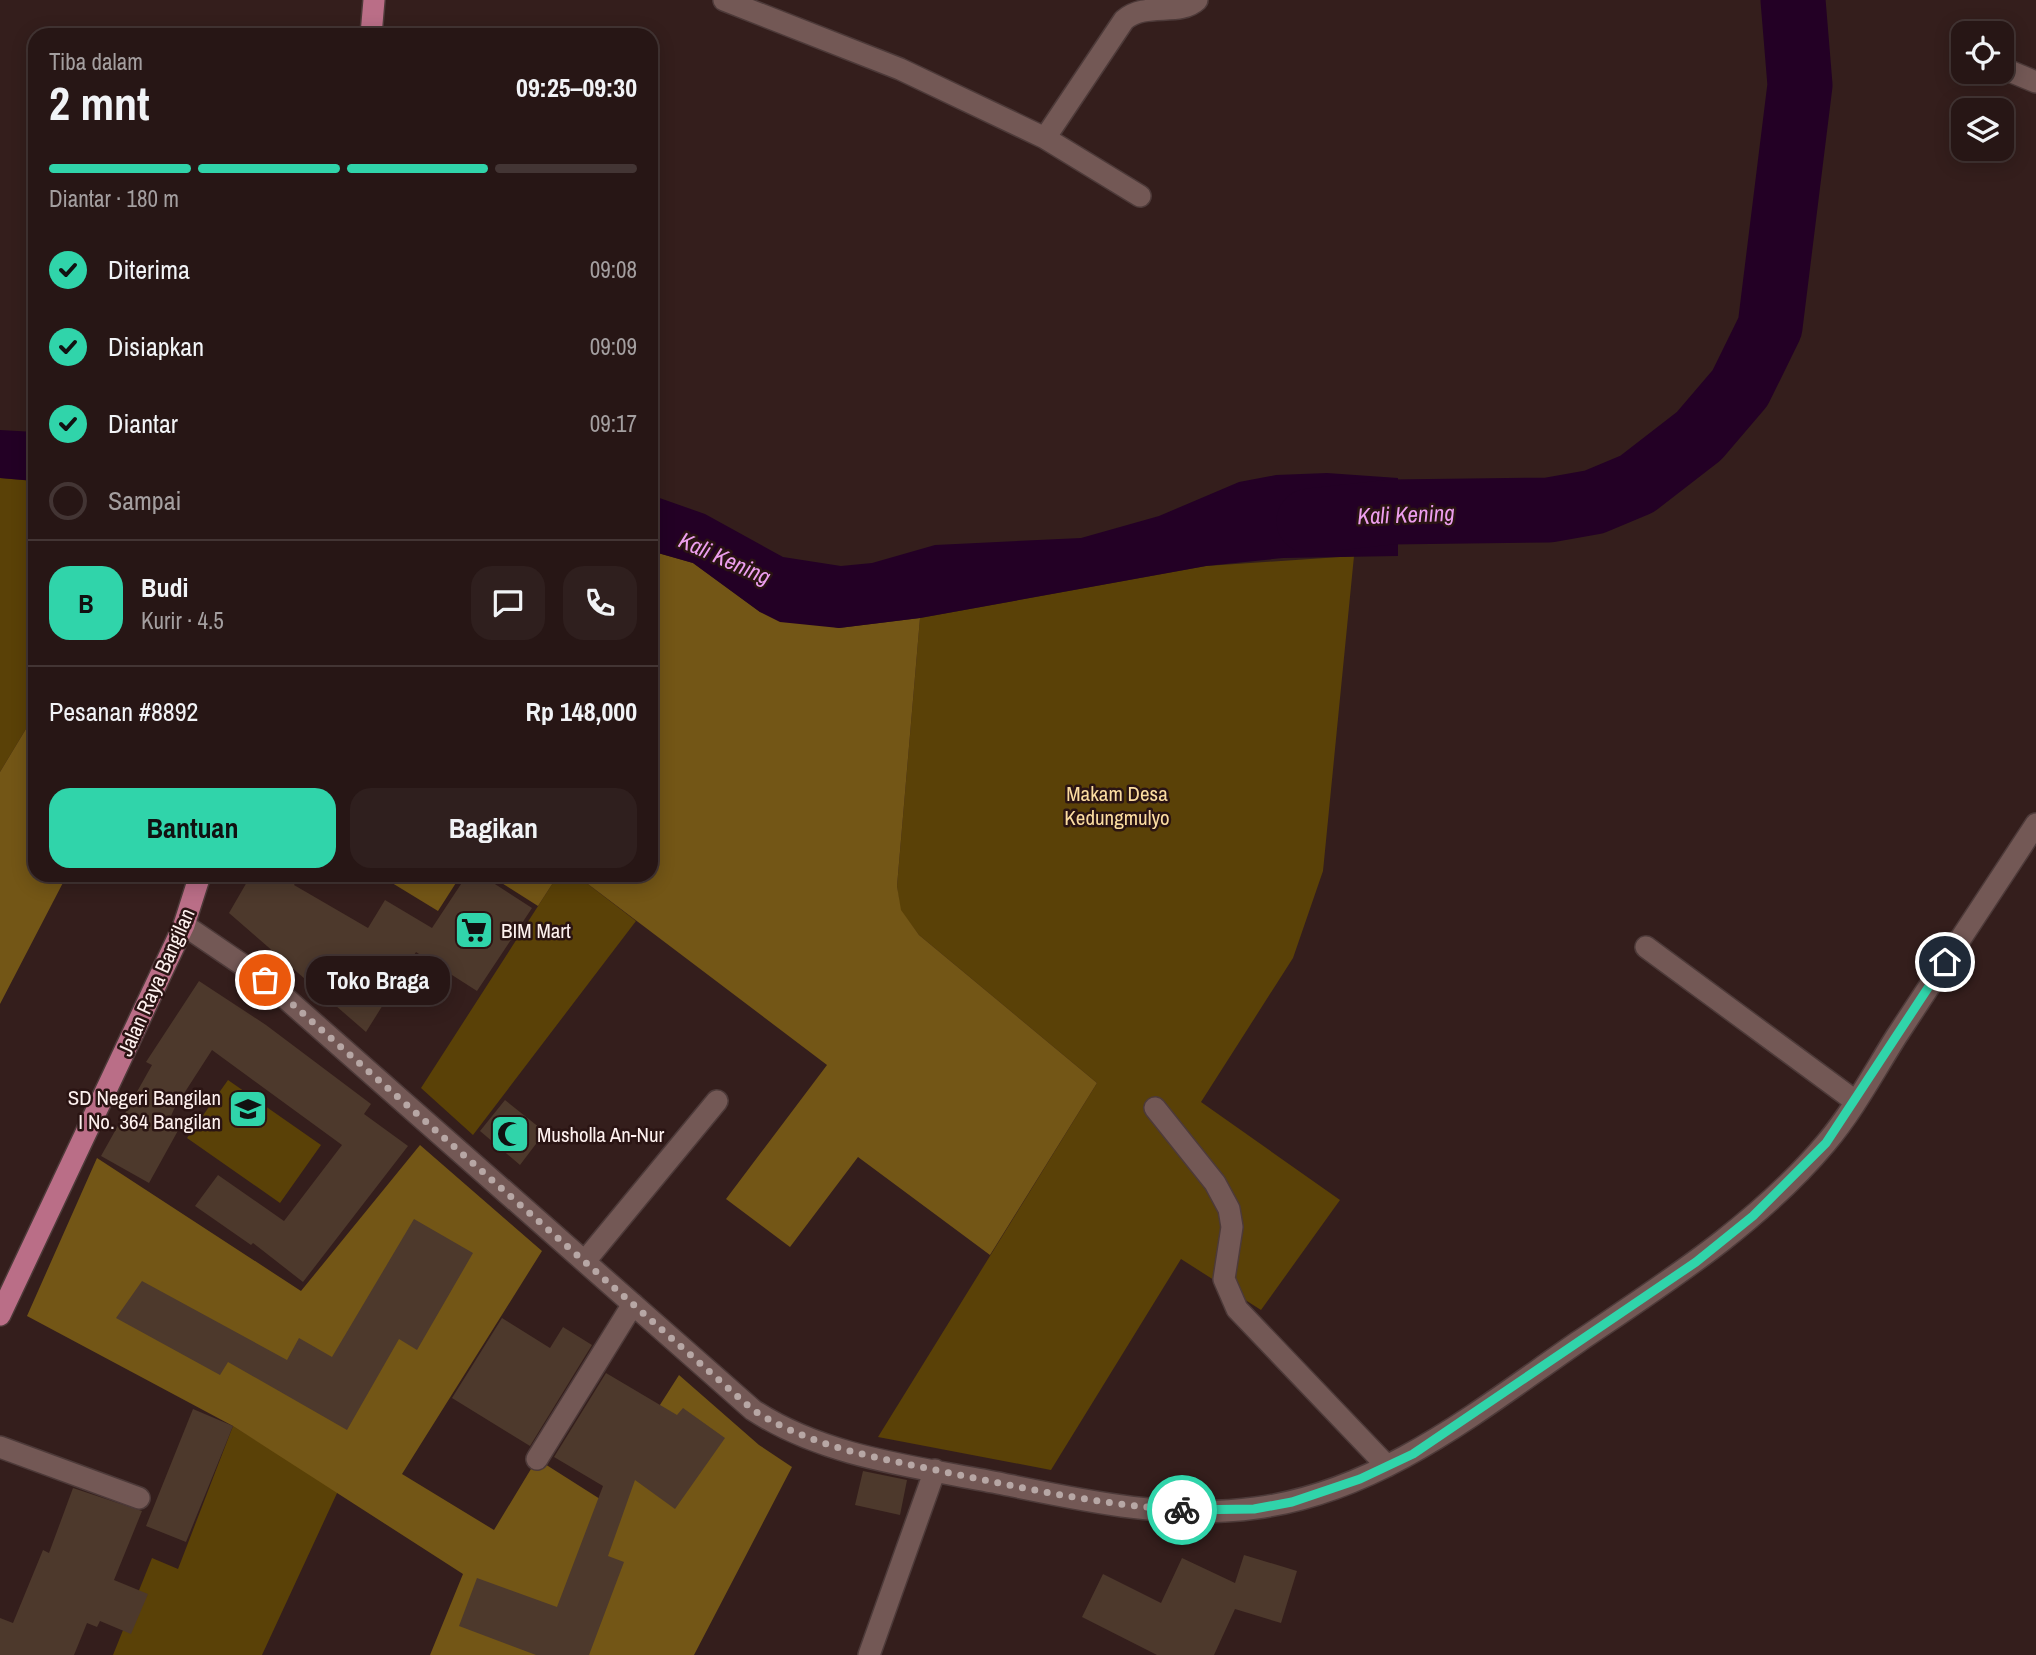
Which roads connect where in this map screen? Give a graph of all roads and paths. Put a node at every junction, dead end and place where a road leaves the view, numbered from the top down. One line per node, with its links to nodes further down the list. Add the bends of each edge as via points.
1 (374, 0): 4 (main road)
2 (724, 0): 7 (street, via 900,69)
3 (1197, 0): 7 (street, via 1178,7 1134,11 1124,20)
4 (371, 28)
5 (2014, 73): 6 (street)
6 (2036, 82)
7 (1045, 138): 8 (street)
8 (1140, 196)
9 (2036, 824): 14 (street)
10 (198, 882): 11 (main road, Jalan Raya Bangilan)
11 (184, 925): 16 (street, via 265,980); 18 (main road, Jalan Raya Bangilan)
12 (1646, 947): 14 (street)
13 (717, 1101): 16 (street)
14 (1855, 1101): 21 (street, via 1817,1152 1753,1216 1696,1262 1413,1454)
15 (1155, 1108): 21 (street, via 1229,1209 1232,1227 1224,1279 1237,1309)
16 (585, 1261): 17 (street)
17 (633, 1304): 20 (street); 22 (street, via 753,1410 774,1423 823,1444)
18 (0, 1315)
19 (0, 1447): 23 (street)
20 (537, 1460)
21 (1387, 1466): 22 (street, via 1292,1502 1208,1512 1083,1500)
22 (936, 1470): 24 (street)
23 (139, 1498)
24 (869, 1655)

